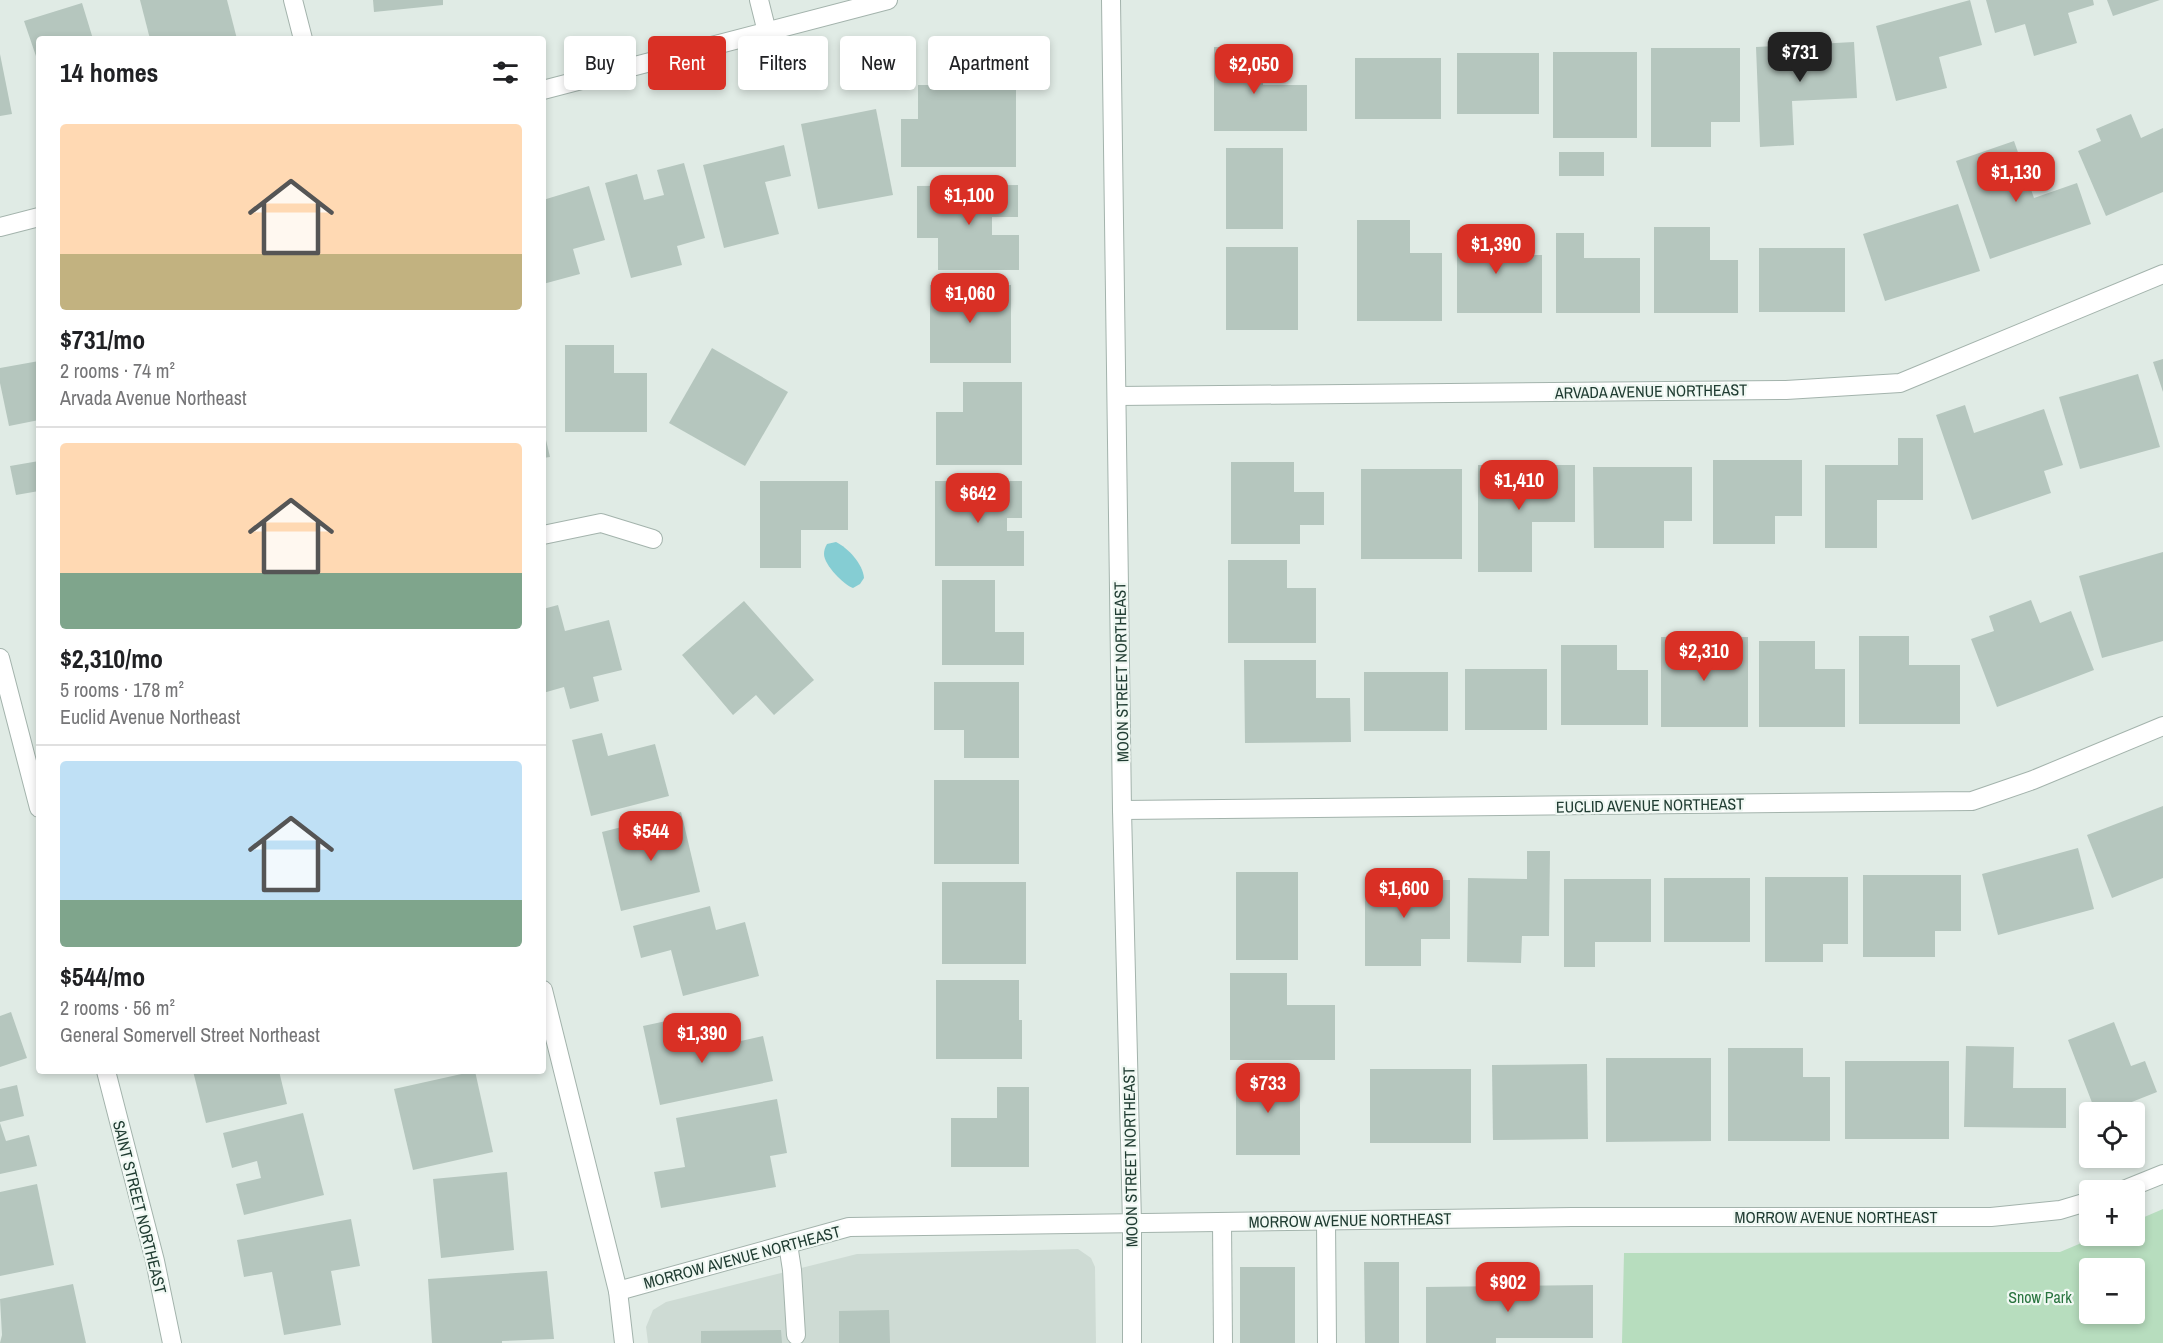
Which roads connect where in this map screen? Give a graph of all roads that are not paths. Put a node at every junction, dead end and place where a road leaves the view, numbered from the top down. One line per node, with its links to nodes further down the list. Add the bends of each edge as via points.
1 (292, 0): 6 (street)
2 (759, 0): 5 (street)
3 (888, 0): 5 (street)
4 (1111, 0): 11 (street, MOON STREET NORTHEAST)
5 (767, 32): 7 (street)
6 (302, 36)
7 (546, 89)
8 (36, 218): 9 (street)
9 (0, 227)
10 (2163, 274): 11 (street, ARVADA AVENUE NORTHEAST, via 1900,383 1786,390)
11 (1118, 396): 17 (street, MOON STREET NORTHEAST)
12 (546, 534): 13 (street, via 601,523)
13 (653, 539)
14 (0, 658): 16 (street)
15 (2163, 726): 17 (street, EUCLID AVENUE NORTHEAST, via 1972,801)
16 (36, 796)
17 (1122, 810): 25 (street, MOON STREET NORTHEAST)
18 (546, 1002): 27 (street)
19 (107, 1074): 29 (street, SAINT STREET NORTHEAST)
20 (2163, 1174): 21 (street)
21 (2145, 1181)
22 (2079, 1204): 23 (street, MORROW AVENUE NORTHEAST, via 1992,1217)
23 (1326, 1221): 24 (street, MORROW AVENUE NORTHEAST); 33 (street)
24 (1222, 1222): 25 (street, MORROW AVENUE NORTHEAST); 32 (street)
25 (1132, 1223): 26 (street, MORROW AVENUE NORTHEAST, via 849,1227); 31 (street, MOON STREET NORTHEAST)
26 (788, 1244): 27 (street, MORROW AVENUE NORTHEAST); 28 (street)
27 (618, 1291): 30 (street)
28 (796, 1335)
29 (172, 1343)
30 (624, 1343)
31 (1132, 1343)
32 (1223, 1343)
33 (1327, 1343)

